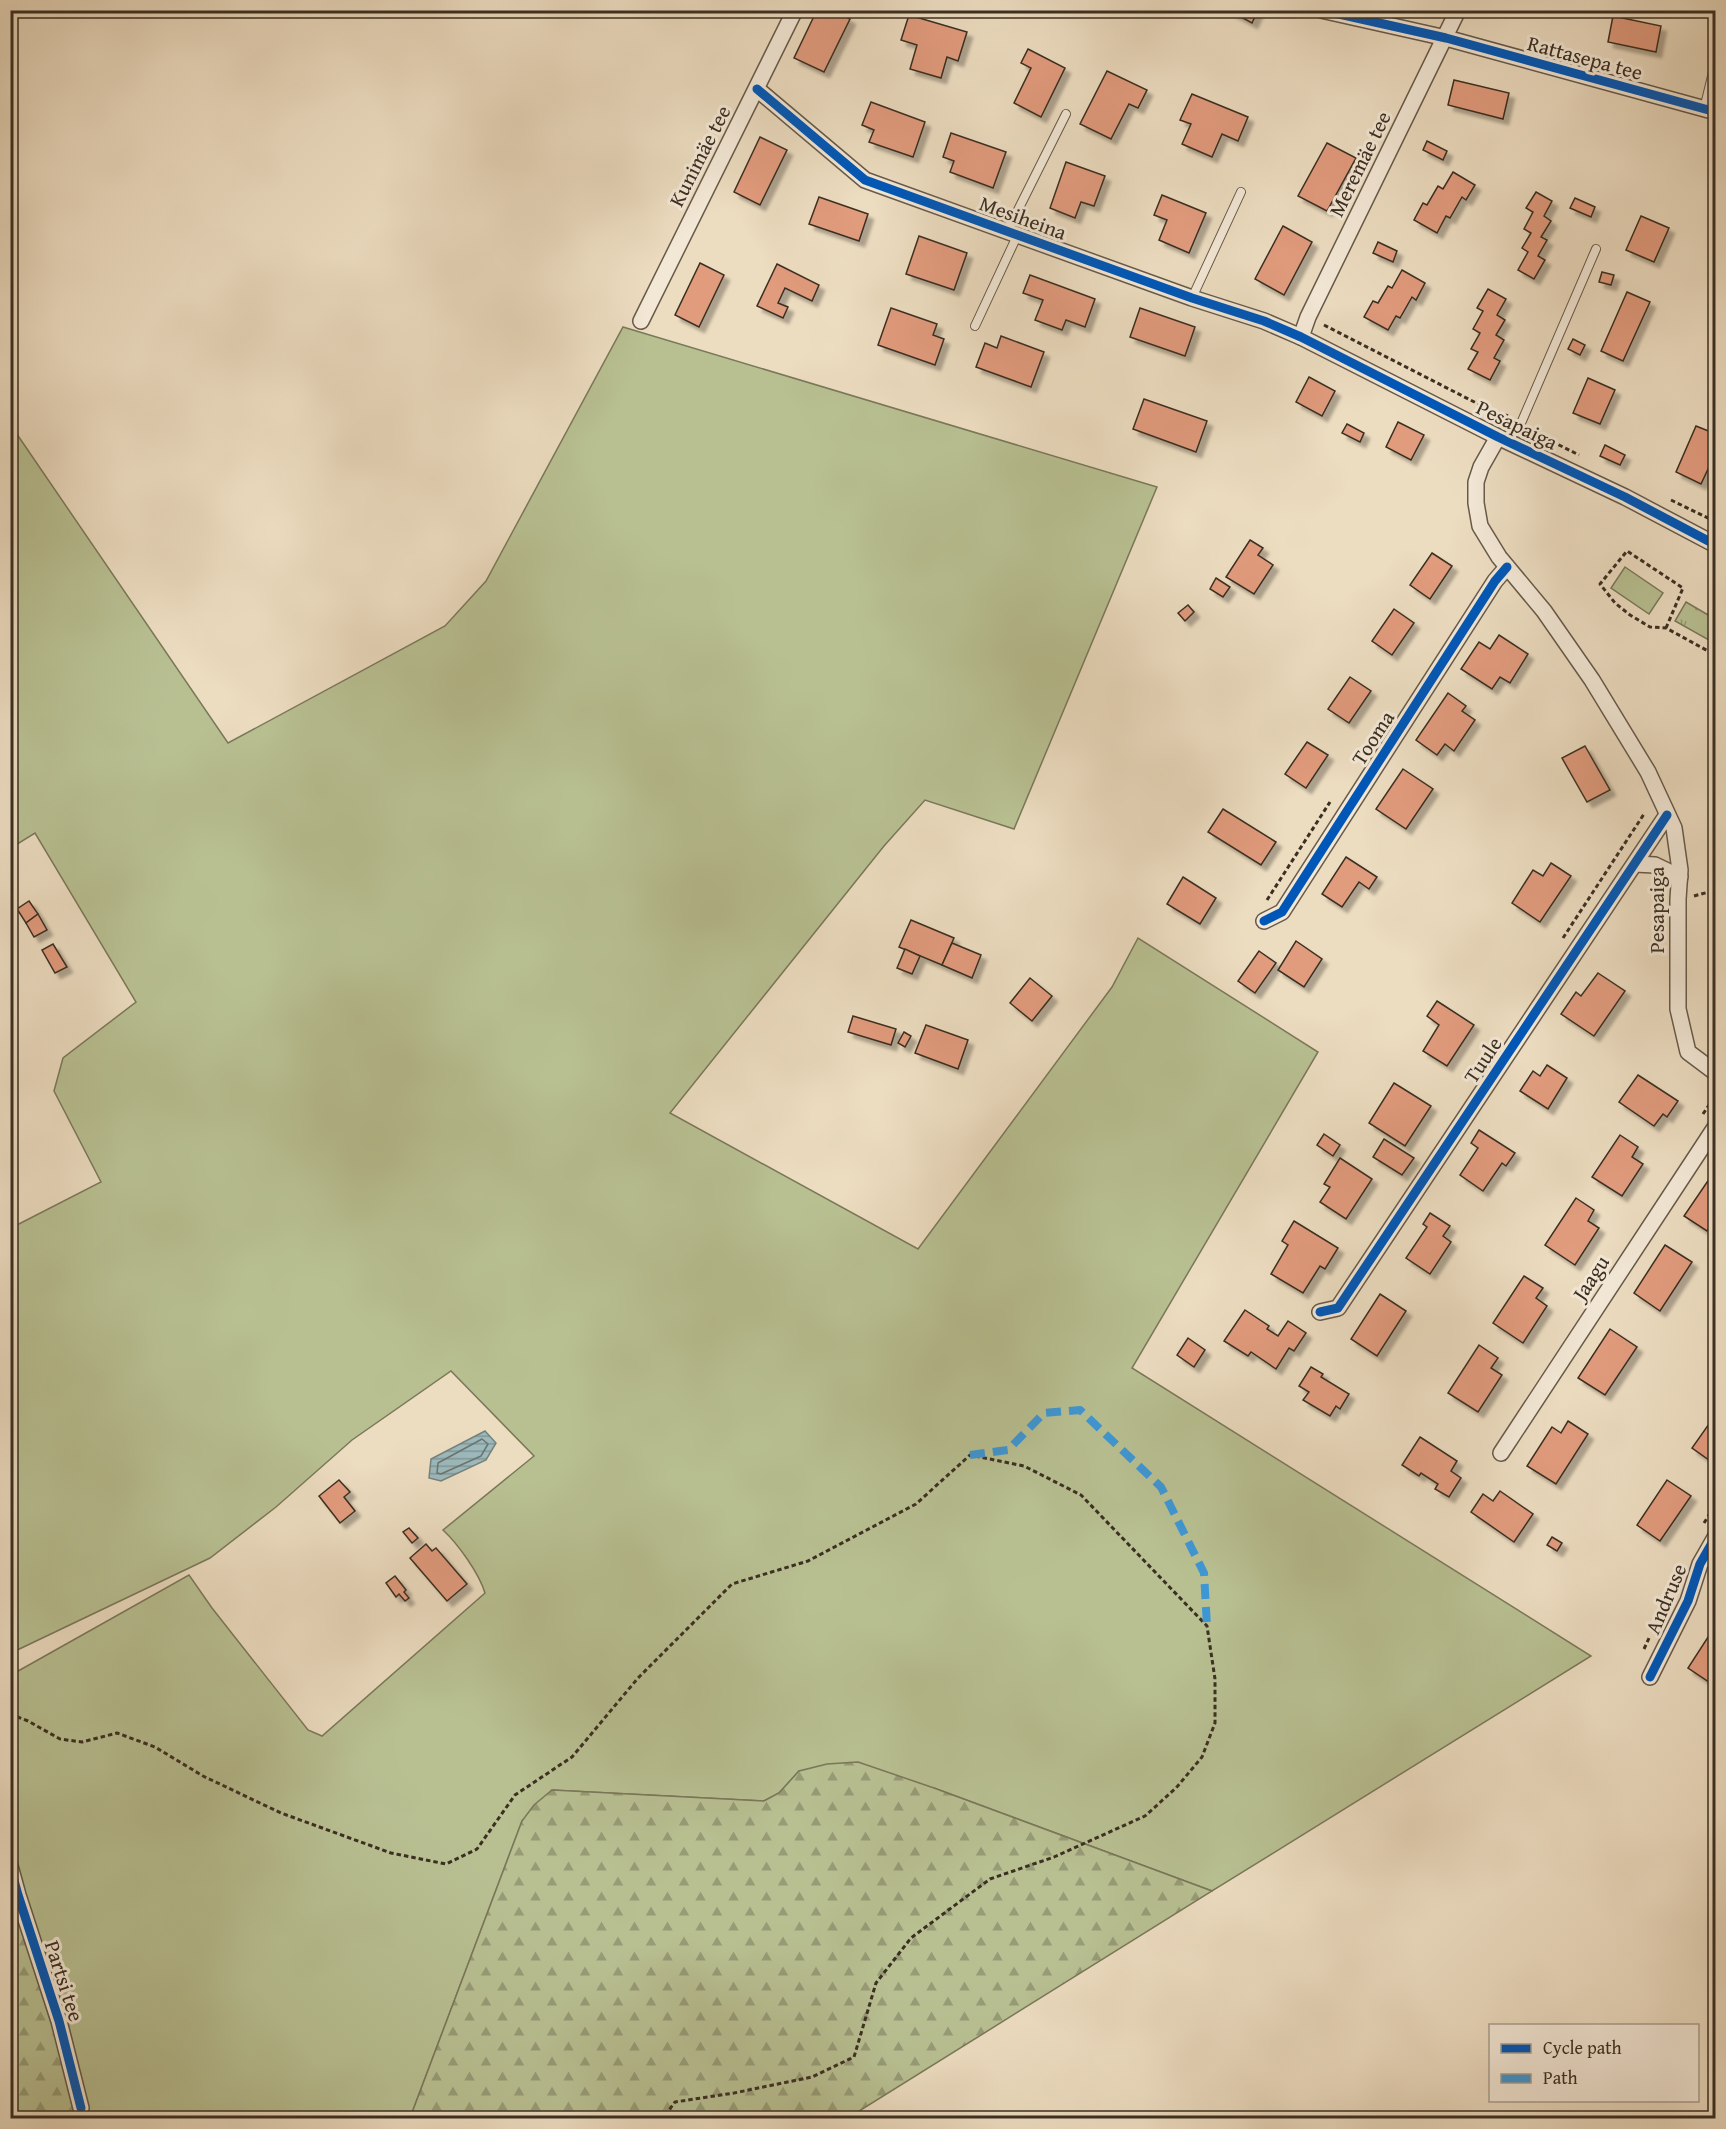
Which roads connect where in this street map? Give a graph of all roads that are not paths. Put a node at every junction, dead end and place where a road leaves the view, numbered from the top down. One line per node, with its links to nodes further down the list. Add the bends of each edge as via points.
1 (795, 10): 6 (street, Kunimäe tee)
2 (1321, 10): 4 (street, Rattasepa tee)
3 (1458, 10): 4 (street, Meremäe tee)
4 (1446, 38): 7 (street, Rattasepa tee); 15 (street, Meremäe tee)
5 (1716, 60): 7 (lane)
6 (757, 89): 10 (street, Mesiheina, via 865,180); 13 (street, Kunimäe tee)
7 (1710, 111)
8 (1066, 114): 10 (lane)
9 (1241, 192): 12 (lane)
10 (1012, 234): 12 (street, Mesiheina); 14 (lane)
11 (1596, 249): 16 (lane, via 1521,421)
12 (1191, 298): 15 (street, Mesiheina, via 1264,321)
13 (641, 321)
14 (975, 326)
15 (1301, 338): 16 (street, Pesapaiga)
16 (1502, 439): 17 (street, Pesapaiga); 18 (street, Pesapaiga, via 1481,468 1476,503 1480,526)
17 (1716, 545)
18 (1507, 567): 19 (street, Pesapaiga, via 1544,611 1592,680 1648,772); 22 (street, Tooma, via 1282,912)
19 (1667, 815): 20 (street, Tuule); 21 (street, Pesapaiga, via 1674,828)
20 (1635, 864): 21 (street, via 1655,865); 25 (street, Tuule, via 1338,1308)
21 (1680, 877): 23 (street, Pesapaiga, via 1678,1009 1688,1052)
22 (1264, 921)
23 (1716, 1073)
24 (1716, 1126): 26 (street, Jaagu)
25 (1320, 1312)
26 (1501, 1453)
27 (1716, 1536): 28 (street, Andruse)
28 (1650, 1677)
29 (10, 1866): 30 (street, Partsi tee, via 59,2021)
30 (82, 2113)

